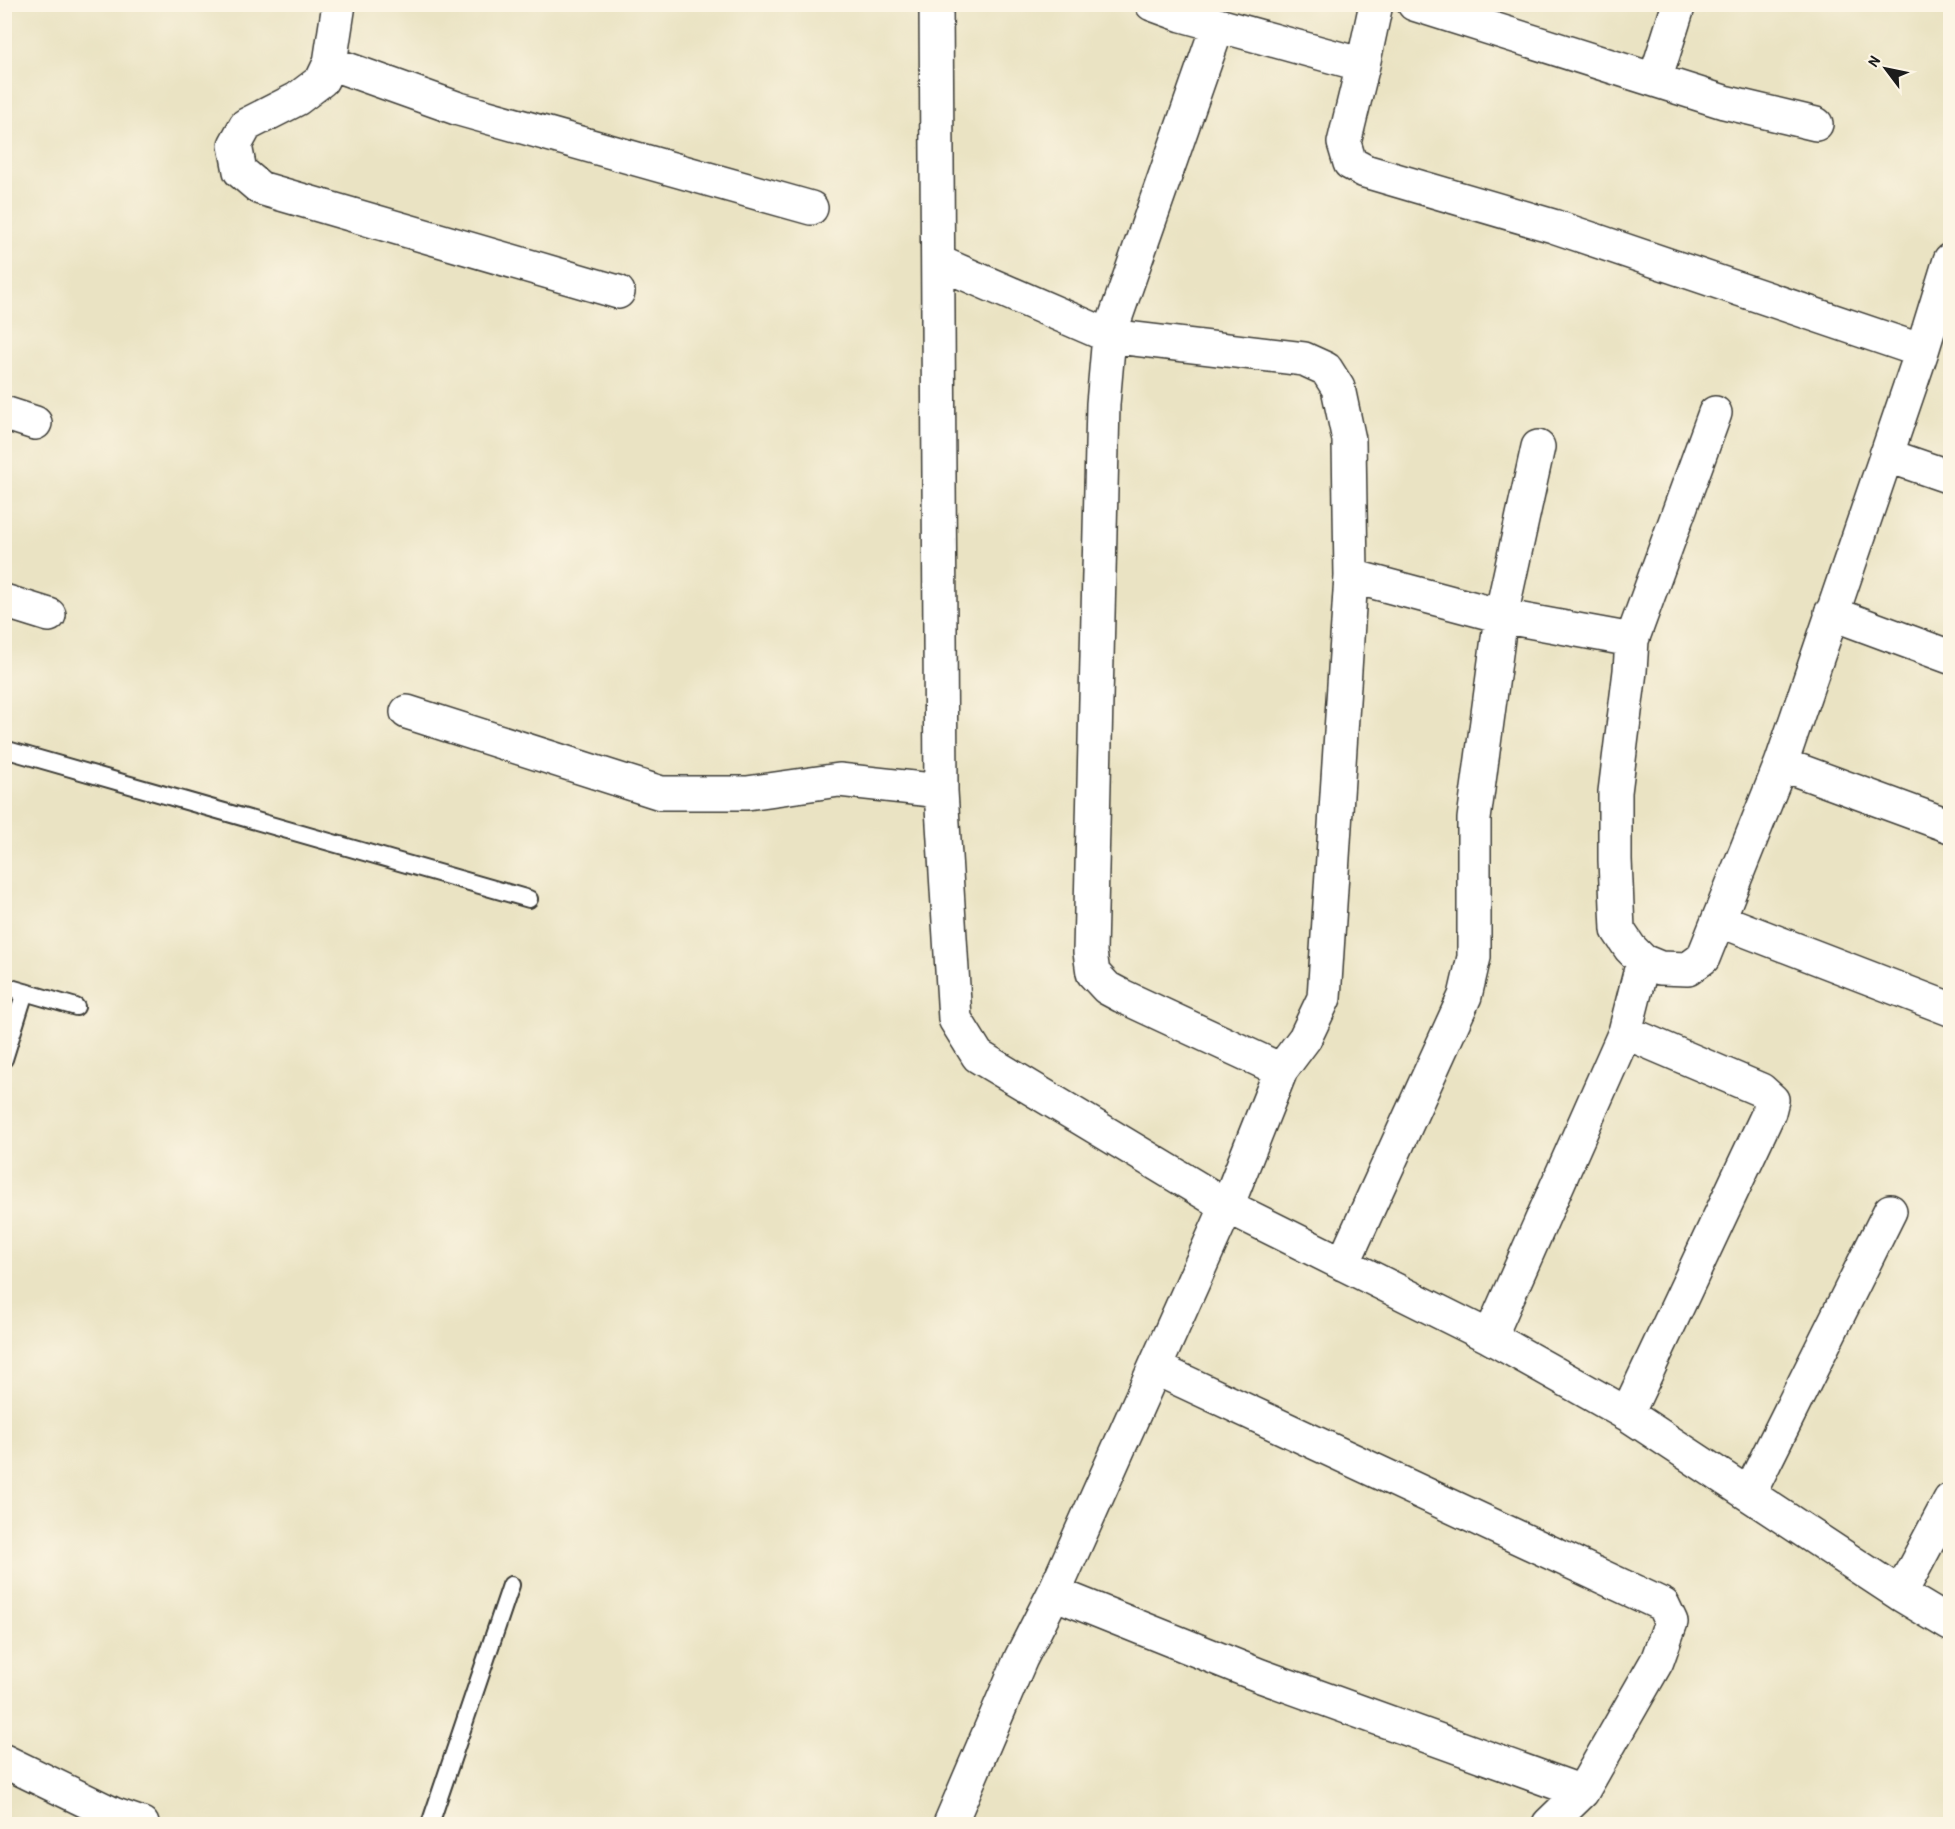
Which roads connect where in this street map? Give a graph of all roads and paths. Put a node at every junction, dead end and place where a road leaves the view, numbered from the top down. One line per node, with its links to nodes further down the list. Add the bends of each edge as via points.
1 (339, 4): 8 (street)
2 (936, 4): 14 (street)
3 (1376, 4): 9 (street)
4 (1414, 4): 10 (street)
5 (1679, 4): 10 (street)
6 (1173, 8): 7 (street)
7 (1218, 25): 9 (street); 17 (street)
8 (330, 63): 12 (street, via 459,108); 15 (street, via 322,80 297,99 246,125 235,145 240,171 260,188)
9 (1363, 65): 18 (street, via 1344,143 1350,163 1365,171 1553,226)
10 (1655, 80): 11 (street, via 1724,102)
11 (1816, 124)
12 (812, 208)
13 (1950, 260): 16 (street)
14 (938, 262): 17 (street); 33 (street)
15 (618, 292)
16 (1945, 297): 18 (street)
17 (1109, 336): 23 (street, via 1304,359 1326,369 1338,388 1349,440); 44 (street, via 1103,404 1090,952 1093,973 1107,988 1122,996)
18 (1922, 351): 21 (street)
19 (1715, 413): 28 (street)
20 (1538, 447): 27 (street)
21 (1886, 455): 22 (street); 25 (street)
22 (1950, 477)
23 (1351, 576): 27 (street); 44 (street, via 1324,998 1305,1038)
24 (4, 601): 26 (street)
25 (1831, 613): 29 (street); 32 (street)
26 (49, 615)
27 (1501, 616): 28 (street); 47 (street, via 1474,819 1474,957 1465,996)
28 (1632, 640): 37 (street, via 1615,792 1615,860 1618,930)
29 (1950, 657)
30 (407, 712): 33 (street, via 661,793 747,793 839,780)
31 (4, 749): 35 (lane)
32 (1781, 764): 34 (street); 36 (street)
33 (941, 791): 45 (street, via 955,1019 978,1056)
34 (1950, 826)
35 (529, 899)
36 (1719, 920): 37 (street, via 1703,958 1688,969 1660,968); 41 (street)
37 (1643, 961): 42 (street)
38 (4, 986): 39 (lane)
39 (25, 992): 40 (lane); 43 (lane)
40 (76, 1007)
41 (1950, 1009)
42 (1625, 1032): 48 (street); 50 (street, via 1761,1090 1772,1100)
43 (4, 1059)
44 (1281, 1070): 45 (street)
45 (1227, 1206): 47 (street); 49 (street)
46 (1890, 1211): 51 (street)
47 (1343, 1263): 48 (street)
48 (1490, 1336): 50 (street)
49 (1155, 1368): 54 (street); 58 (street, via 1663,1605 1671,1622 1657,1661)
50 (1627, 1414): 51 (street)
51 (1749, 1494): 55 (street)
52 (1950, 1500): 55 (street)
53 (511, 1585): 60 (lane)
54 (1054, 1593): 58 (street, via 1261,1676); 61 (street, via 1021,1658)
55 (1900, 1594): 56 (street)
56 (1950, 1624)
57 (4, 1761): 59 (street)
58 (1582, 1792): 62 (street)
59 (142, 1824)
60 (430, 1824)
61 (950, 1824)
62 (1549, 1824)

